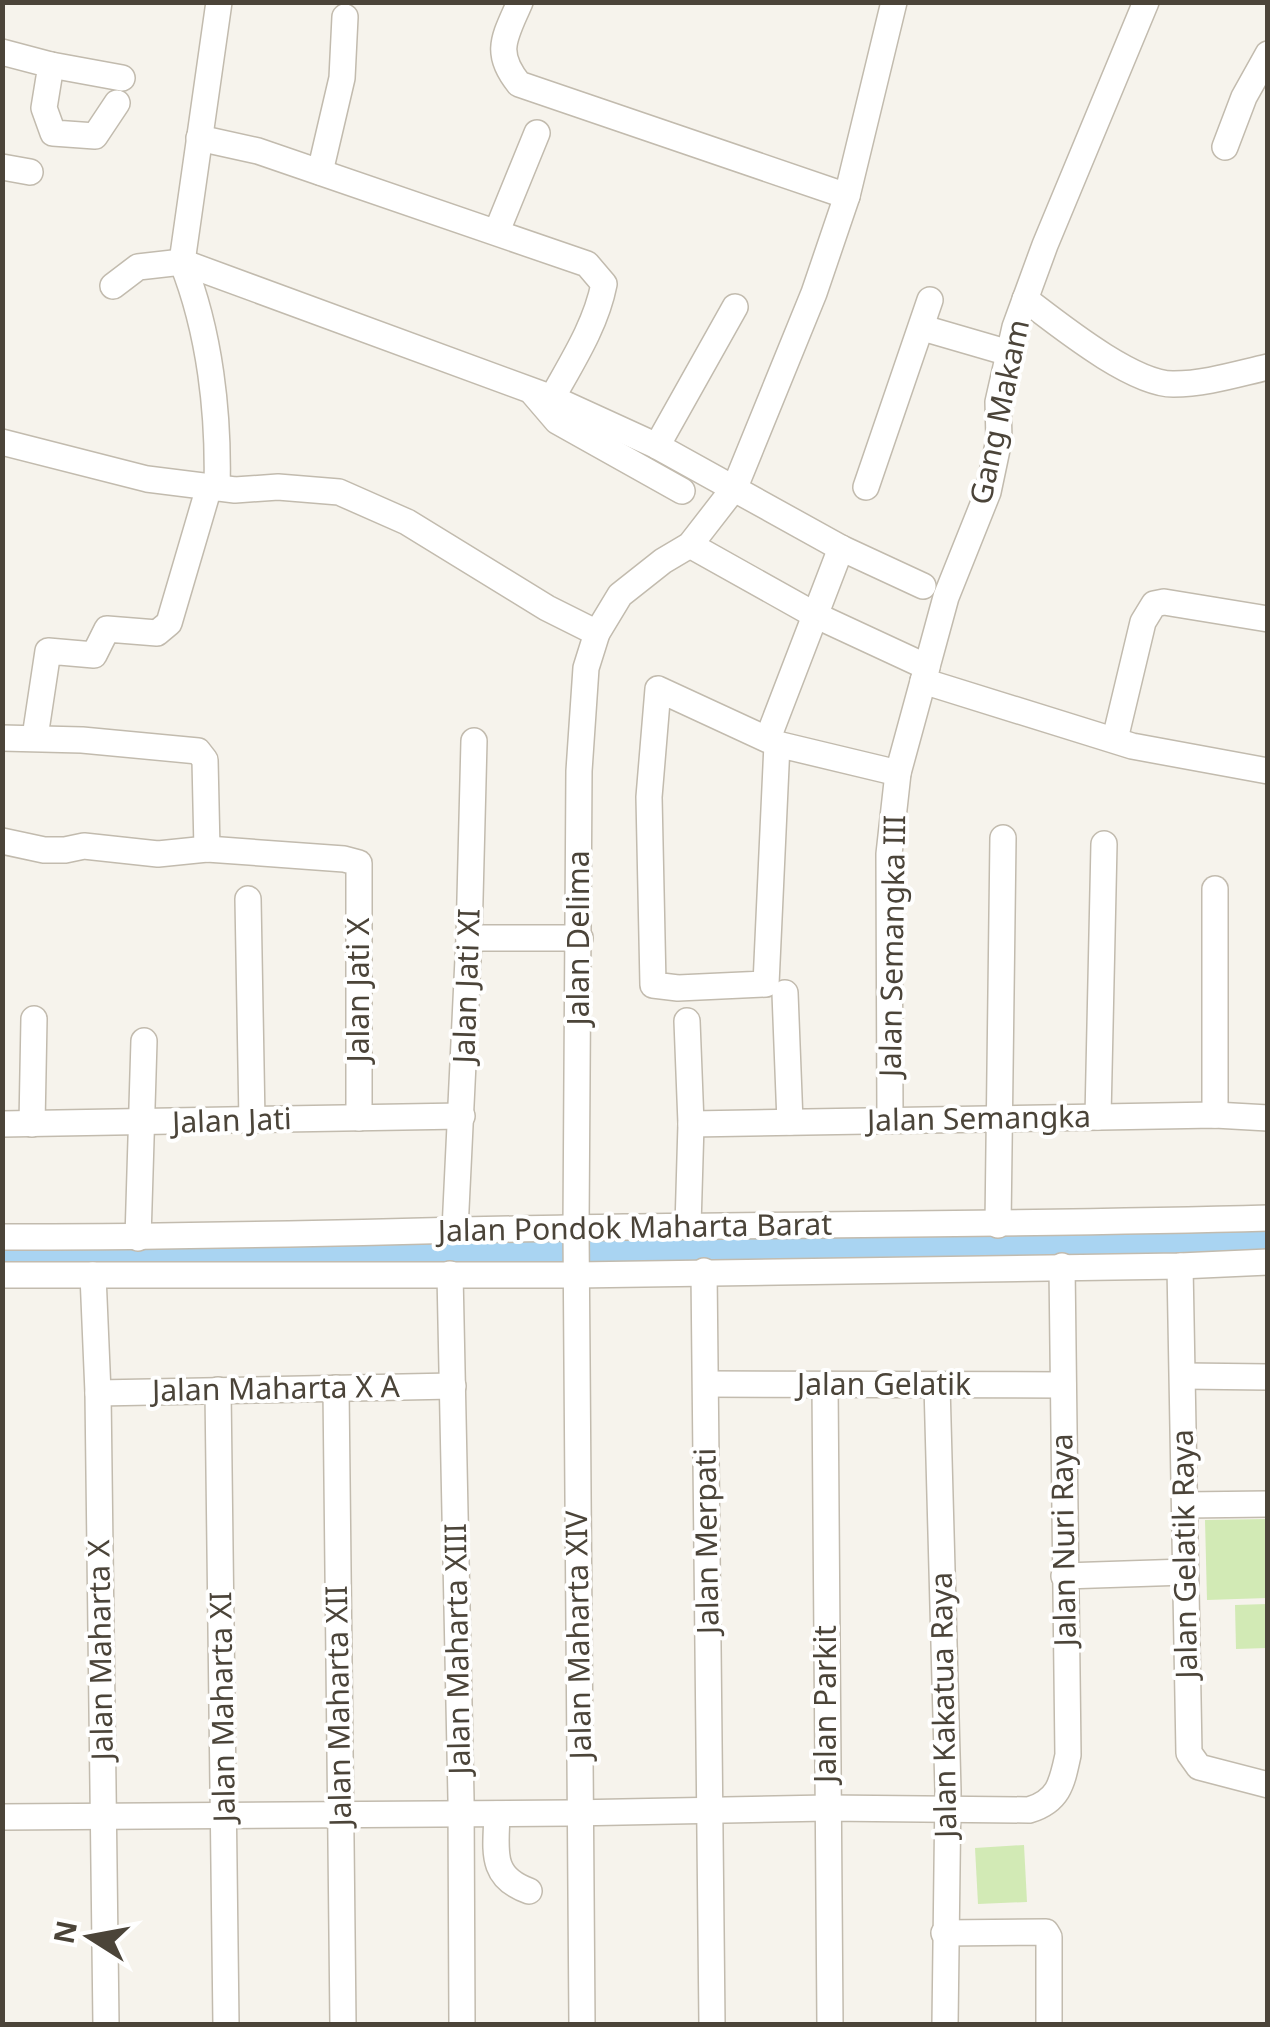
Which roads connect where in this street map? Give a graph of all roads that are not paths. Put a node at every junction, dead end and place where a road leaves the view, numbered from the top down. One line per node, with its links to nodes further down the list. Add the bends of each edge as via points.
1 (219, 2): 10 (street)
2 (520, 2): 15 (street, via 502,44 505,67 519,84)
3 (894, 2): 15 (street, Jalan Delima)
4 (1146, 2): 19 (street, Gang Makam)
5 (345, 16): 14 (street, via 342,78)
6 (2, 52): 8 (street)
7 (1268, 54): 11 (street)
8 (51, 65): 8 (street, via 44,108 53,132 95,136 120,90)
9 (538, 134): 16 (street)
10 (200, 138): 14 (street); 17 (street)
11 (1225, 147)
12 (2, 166): 13 (street)
13 (30, 172)
14 (320, 172): 16 (street)
15 (847, 196): 28 (street, Jalan Delima)
16 (496, 231): 25 (street, via 586,264 604,284 583,341)
17 (182, 262): 18 (street, via 138,267); 25 (street); 30 (street, via 198,302 218,450)
18 (112, 286)
19 (1026, 299): 23 (street, Gang Makam); 24 (street, via 1141,377 1170,385)
20 (930, 300): 22 (street)
21 (735, 307): 27 (street)
22 (923, 328): 23 (street); 29 (street)
23 (1009, 353): 38 (street, Gang Makam, via 988,492 946,597)
24 (1268, 368)
25 (540, 393): 27 (street); 31 (street, via 558,421)
26 (2, 442): 30 (street, via 147,480)
27 (657, 446): 28 (street)
28 (734, 487): 32 (street, Jalan Delima); 33 (street)
29 (866, 487)
30 (213, 488): 37 (street, via 339,492 406,522); 40 (street, via 169,624 157,633 107,629 94,655 48,651)
31 (682, 491)
32 (690, 545): 35 (street); 37 (street, Jalan Delima, via 620,596)
33 (841, 548): 34 (street); 35 (street)
34 (923, 586)
35 (816, 615): 38 (street); 43 (street)
36 (1268, 619): 41 (street, via 1154,604 1143,622)
37 (598, 632): 53 (street, Jalan Delima, via 582,708)
38 (925, 674): 41 (street); 45 (street, Gang Makam)
39 (2, 738): 40 (street)
40 (35, 738): 49 (street, via 198,751 205,760)
41 (1115, 739): 44 (street)
42 (474, 741): 52 (street, Jalan Jati XI)
43 (772, 741): 43 (street, via 658,688 649,797 652,985 766,984); 45 (street)
44 (1268, 771)
45 (898, 773): 64 (street, Jalan Semangka III, via 889,854)
46 (1003, 838): 62 (street)
47 (2, 842): 49 (street, via 158,854)
48 (1104, 844): 60 (street)
49 (208, 849): 61 (street, Jalan Jati X, via 359,862)
50 (1215, 889): 58 (street)
51 (248, 899): 65 (street)
52 (470, 938): 53 (street); 59 (street, Jalan Jati XI)
53 (580, 938): 77 (street, Jalan Delima)
54 (785, 993): 66 (street)
55 (34, 1018): 68 (street)
56 (688, 1021): 70 (street)
57 (144, 1041): 69 (street)
58 (1215, 1115): 60 (street, Jalan Semangka); 63 (street, Jalan Semangka)
59 (462, 1116): 61 (street, Jalan Jati); 74 (street, Jalan Jati XI)
60 (1098, 1117): 62 (street, Jalan Semangka)
61 (360, 1118): 65 (street, Jalan Jati)
62 (998, 1118): 64 (street, Jalan Semangka); 72 (street)
63 (1268, 1118)
64 (890, 1120): 66 (street, Jalan Semangka)
65 (252, 1121): 69 (street, Jalan Jati)
66 (790, 1122): 70 (street, Jalan Semangka)
67 (2, 1124): 68 (street, Jalan Jati)
68 (32, 1124): 69 (street, Jalan Jati)
69 (142, 1124): 76 (street)
70 (691, 1124): 73 (street)
71 (1268, 1218): 72 (street, Jalan Pondok Maharta Barat)
72 (998, 1225): 73 (street, Jalan Pondok Maharta Barat)
73 (688, 1226): 77 (street, Jalan Pondok Maharta Barat)
74 (456, 1230): 76 (street, Jalan Pondok Maharta Barat); 77 (street, Jalan Pondok Maharta Barat)
75 (2, 1238): 76 (street, Jalan Pondok Maharta Barat)
76 (138, 1238)
77 (576, 1253): 81 (street, Jalan Pondok Maharta Barat); 82 (street, Jalan Pondok Maharta Barat); 104 (street, Jalan Maharta XIV)
78 (1268, 1262): 80 (street, Jalan Pondok Maharta Barat)
79 (1062, 1266): 80 (street, Jalan Pondok Maharta Barat); 81 (street, Jalan Pondok Maharta Barat); 91 (street, Jalan Nuri Raya)
80 (1180, 1266): 85 (street, Jalan Gelatik Raya)
81 (704, 1272): 87 (street, Jalan Merpati)
82 (450, 1274): 84 (street, Jalan Pondok Maharta Barat); 90 (street, Jalan Maharta XIII)
83 (2, 1275): 84 (street, Jalan Pondok Maharta Barat)
84 (94, 1275): 94 (street, Jalan Maharta X)
85 (1184, 1376): 86 (street); 96 (street, Jalan Gelatik Raya)
86 (1268, 1377)
87 (706, 1384): 88 (street, Jalan Gelatik); 102 (street, Jalan Merpati)
88 (825, 1384): 89 (street, Jalan Gelatik); 100 (street, Jalan Parkit)
89 (937, 1385): 91 (street, Jalan Gelatik); 101 (street, Jalan Kakatua Raya)
90 (453, 1386): 92 (street, Jalan Maharta X A); 105 (street, Jalan Maharta XIII)
91 (1063, 1386): 98 (street, Jalan Nuri Raya)
92 (336, 1388): 93 (street, Jalan Maharta X A); 103 (street, Jalan Maharta XII)
93 (218, 1390): 94 (street, Jalan Maharta X A); 107 (street, Jalan Maharta XI)
94 (98, 1393): 108 (street, Jalan Maharta X)
95 (1268, 1504): 96 (street)
96 (1185, 1505): 97 (street, Jalan Gelatik Raya)
97 (1186, 1572): 98 (street); 99 (street, Jalan Gelatik Raya, via 1189,1753 1200,1767)
98 (1064, 1576): 101 (street, Jalan Nuri Raya, via 1068,1755 1057,1795 1029,1810)
99 (1268, 1785)
100 (826, 1808): 101 (street); 102 (street); 118 (street, Jalan Parkit)
101 (947, 1808): 111 (street, Jalan Kakatua Raya)
102 (710, 1810): 104 (street); 117 (street, Jalan Merpati)
103 (340, 1813): 105 (street); 107 (street); 114 (street, Jalan Maharta XII)
104 (581, 1813): 106 (street); 116 (street, Jalan Maharta XIV)
105 (461, 1814): 106 (street); 115 (street, Jalan Maharta XIII)
106 (497, 1814): 110 (street, via 498,1864 513,1886)
107 (224, 1815): 108 (street); 113 (street, Jalan Maharta XI)
108 (104, 1816): 109 (street); 112 (street, Jalan Maharta X)
109 (2, 1817)
110 (529, 1892)
111 (944, 1933): 119 (street, Jalan Kakatua Raya); 120 (street, via 1046,1932)
112 (106, 2024)
113 (226, 2024)
114 (343, 2024)
115 (462, 2024)
116 (582, 2024)
117 (712, 2024)
118 (830, 2024)
119 (945, 2024)
120 (1049, 2024)

